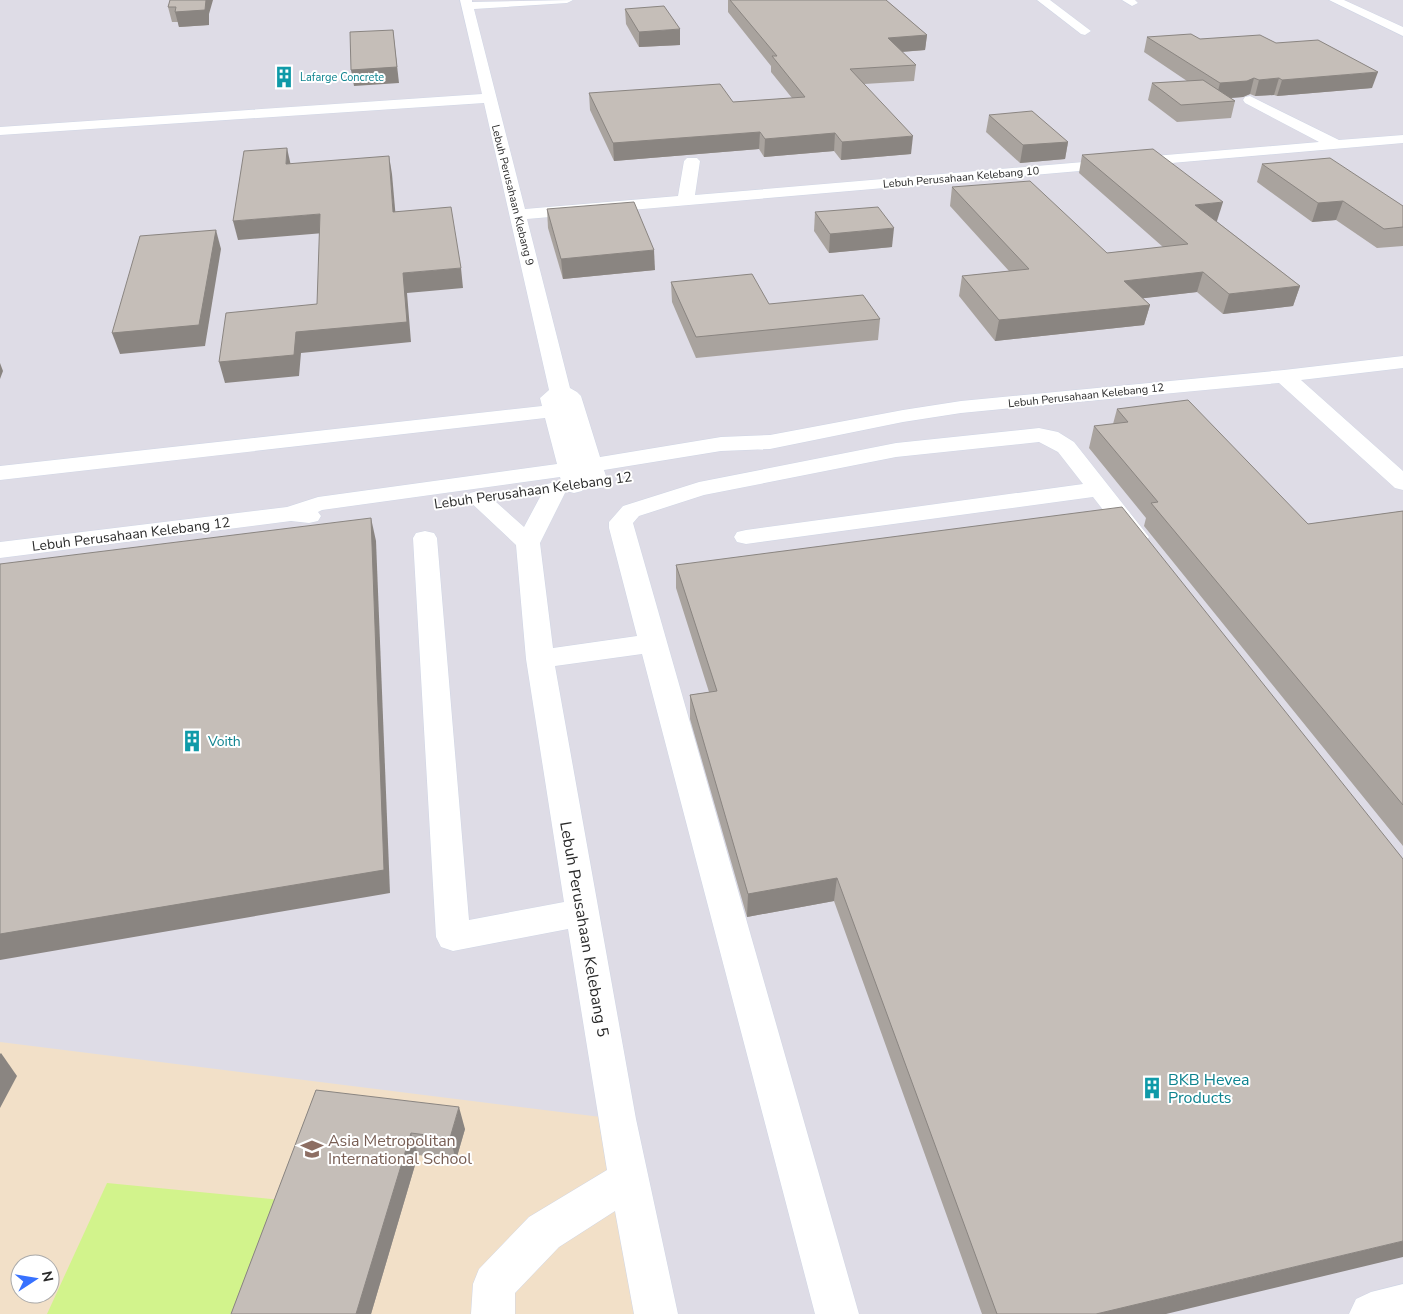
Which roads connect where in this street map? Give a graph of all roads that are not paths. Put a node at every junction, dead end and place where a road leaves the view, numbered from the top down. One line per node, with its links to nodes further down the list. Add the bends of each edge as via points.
1 (568, 0): 4 (street)
2 (1043, 0): 7 (street)
3 (1335, 0): 6 (street)
4 (466, 3): 9 (street, Lebuh Perusahaan Klebang 9)
5 (1403, 19): 6 (street)
6 (1380, 21): 8 (street)
7 (1085, 31)
8 (1403, 32)
9 (490, 98): 11 (street); 16 (street, Lebuh Perusahaan Klebang 9)
10 (1250, 100): 13 (street)
11 (0, 131)
12 (1403, 139): 13 (street, Lebuh Perusahaan Kelebang 10)
13 (1338, 145): 15 (street, Lebuh Perusahaan Kelebang 10)
14 (692, 161): 15 (street)
15 (686, 200): 16 (street, Lebuh Perusahaan Kelebang 10)
16 (518, 215): 19 (street, Lebuh Perusahaan Klebang 9)
17 (1403, 362): 18 (street, Lebuh Perusahaan Kelebang 12)
18 (1284, 376): 21 (street, Lebuh Perusahaan Kelebang 12, via 961,407 770,442 737,459); 22 (street)
19 (557, 401): 20 (street); 21 (street, Lebuh Perusahaan Klebang 9)
20 (0, 473)
21 (577, 478): 24 (street, Lebuh Perusahaan Kelebang 12); 25 (street, Lebuh Perusahaan Kelebang 12, via 318,504); 28 (street)
22 (1403, 483)
23 (1099, 489): 26 (street); 30 (street); 31 (street, via 1066,447 1050,438 1028,435 860,456 699,489 639,508 625,516 621,528)
24 (478, 498): 25 (street, Lebuh Perusahaan Kelebang 12, via 320,518); 28 (street)
25 (291, 514): 29 (street, Lebuh Perusahaan Kelebang 12)
26 (746, 537)
27 (424, 538): 33 (street, via 453,937)
28 (528, 543): 32 (street, Lebuh Perusahaan Kelebang 5)
29 (0, 550)
30 (1155, 560)
31 (653, 643): 32 (street); 38 (street)
32 (540, 659): 33 (street, Lebuh Perusahaan Kelebang 5)
33 (582, 913): 34 (street, Lebuh Perusahaan Kelebang 5)
34 (629, 1179): 36 (street, via 544,1232 494,1284); 37 (street, Lebuh Perusahaan Kelebang 5)
35 (1403, 1306): 39 (street)
36 (493, 1314)
37 (656, 1314)
38 (837, 1314)
39 (1371, 1314)

